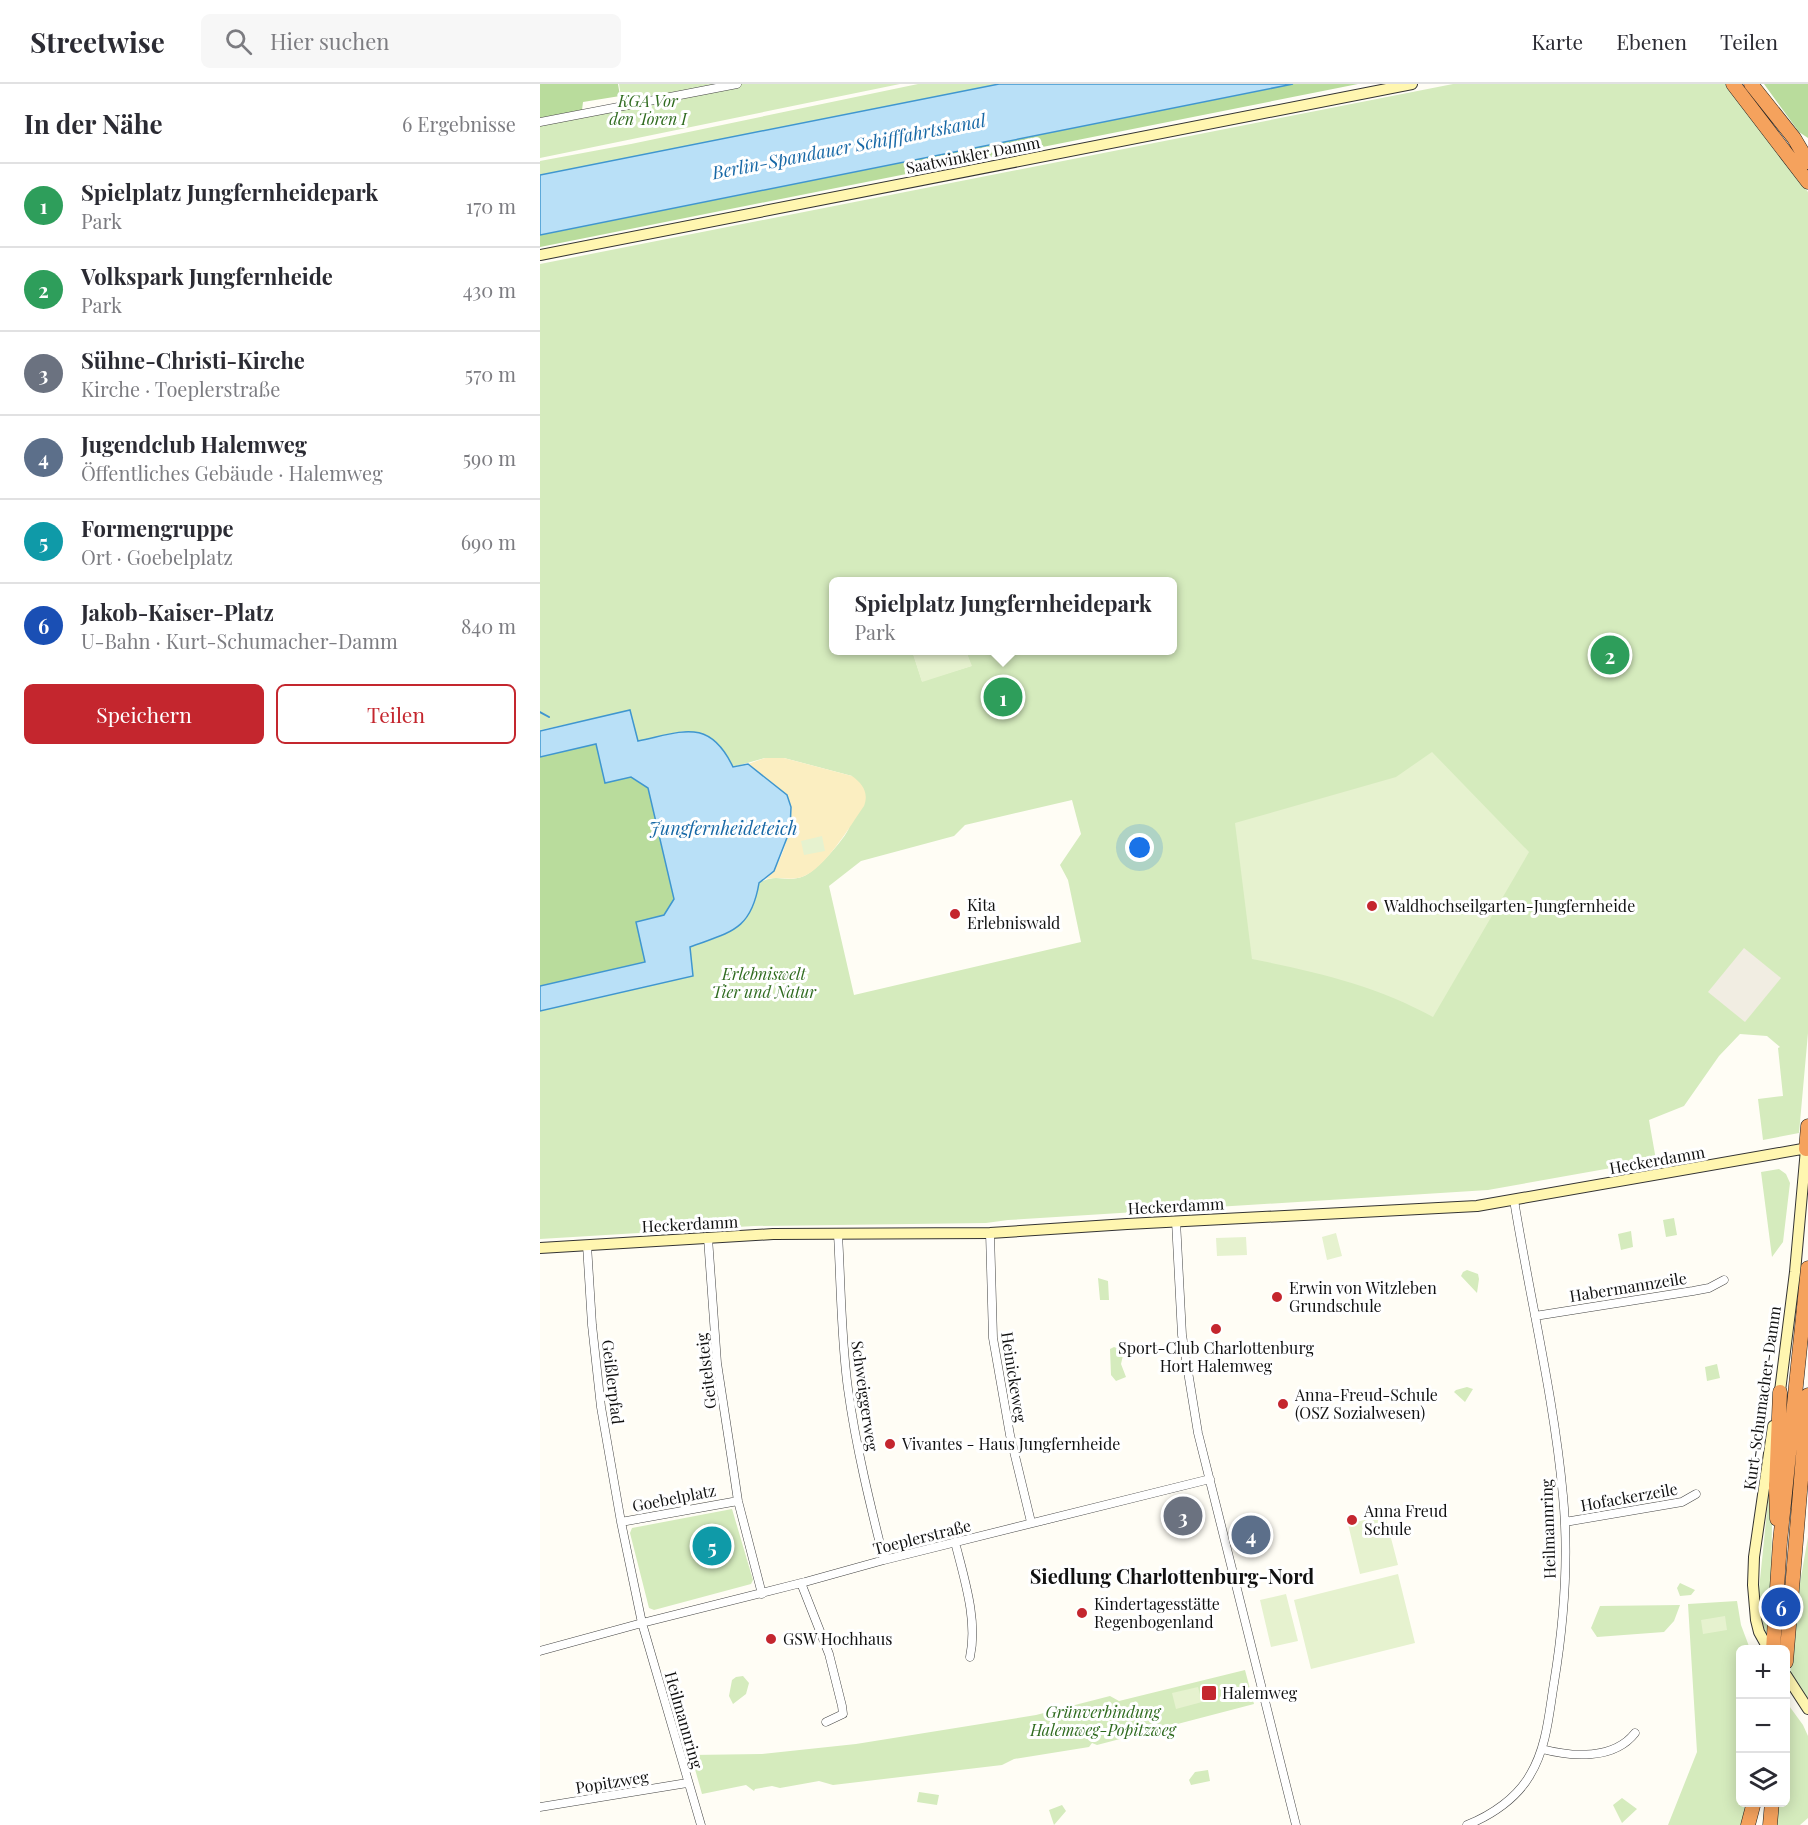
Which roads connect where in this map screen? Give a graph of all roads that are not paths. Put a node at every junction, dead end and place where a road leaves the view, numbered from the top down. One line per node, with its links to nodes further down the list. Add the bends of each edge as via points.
1 (737, 84): 5 (street)
2 (1412, 84): 10 (main road, Saatwinkler Damm)
3 (1733, 84): 9 (highway)
4 (1751, 84): 6 (highway)
5 (540, 122)
6 (1794, 138): 7 (highway); 8 (highway)
7 (1808, 144)
8 (1808, 162)
9 (1808, 182)
10 (540, 255)
11 (1808, 1126): 12 (highway)
12 (1807, 1148): 13 (main road, Heckerdamm); 23 (main road, Kurt-Schumacher-Damm)
13 (1514, 1200): 14 (main road, Heckerdamm, via 1477,1206); 22 (street, Heilmannring)
14 (1176, 1221): 15 (main road, Heckerdamm); 25 (street, via 1182,1335)
15 (990, 1233): 16 (main road, Heckerdamm); 30 (street, Heinickeweg, via 993,1338)
16 (838, 1234): 17 (main road, Heckerdamm); 35 (street, Schweiggerweg, via 848,1389 857,1448)
17 (708, 1238): 18 (main road, Heckerdamm); 27 (street, Geitelsteig, via 717,1363)
18 (587, 1245): 19 (main road, Heckerdamm); 29 (street, Geißlerpfad, via 602,1407)
19 (540, 1248)
20 (1808, 1268): 34 (highway)
21 (1724, 1280): 22 (street, Habermannzeile, via 1694,1291)
22 (1534, 1316): 31 (street, Heilmannring, via 1557,1441)
23 (1780, 1392): 34 (highway, via 1776,1488); 40 (main road, Kurt-Schumacher-Damm, via 1754,1557 1756,1620)
24 (1808, 1395): 32 (highway)
25 (1210, 1479): 30 (street, Toeplerstraße); 56 (street)
26 (1696, 1494): 31 (street, Hofackerzeile, via 1682,1502)
27 (738, 1501): 29 (street, Goebelplatz); 37 (street, Goebelplatz)
28 (1808, 1510): 32 (highway, via 1805,1524)
29 (621, 1522): 39 (street, Goebelplatz)
30 (1031, 1522): 33 (street, Toeplerstraße)
31 (1565, 1522): 49 (street, Heilmannring, via 1559,1652)
32 (1797, 1533): 38 (highway)
33 (955, 1542): 35 (street, Toeplerstraße); 44 (street, via 972,1626 974,1642)
34 (1780, 1542): 38 (highway)
35 (884, 1560): 36 (street, Toeplerstraße)
36 (801, 1583): 37 (street, Toeplerstraße); 47 (street, via 829,1654 842,1706 843,1714)
37 (762, 1594): 39 (street, Toeplerstraße)
38 (1780, 1615): 41 (highway); 42 (highway)
39 (642, 1623): 43 (street, Toeplerstraße); 50 (street, Heilmannring)
40 (1768, 1645)
41 (1772, 1645)
42 (1783, 1645)
43 (540, 1651)
44 (970, 1657)
45 (1790, 1682): 46 (main road)
46 (1808, 1709)
47 (826, 1722)
48 (1635, 1733): 49 (street, via 1628,1743 1606,1752 1577,1754)
49 (1542, 1749): 57 (street, Heilmannring, via 1519,1790 1497,1809)
50 (687, 1783): 51 (street, Popitzweg); 55 (street, Heilmannring)
51 (540, 1807)
52 (1753, 1807): 58 (highway)
53 (1772, 1807): 54 (highway)
54 (1770, 1824)
55 (701, 1825)
56 (1296, 1825)
57 (1467, 1825)
58 (1748, 1825)

